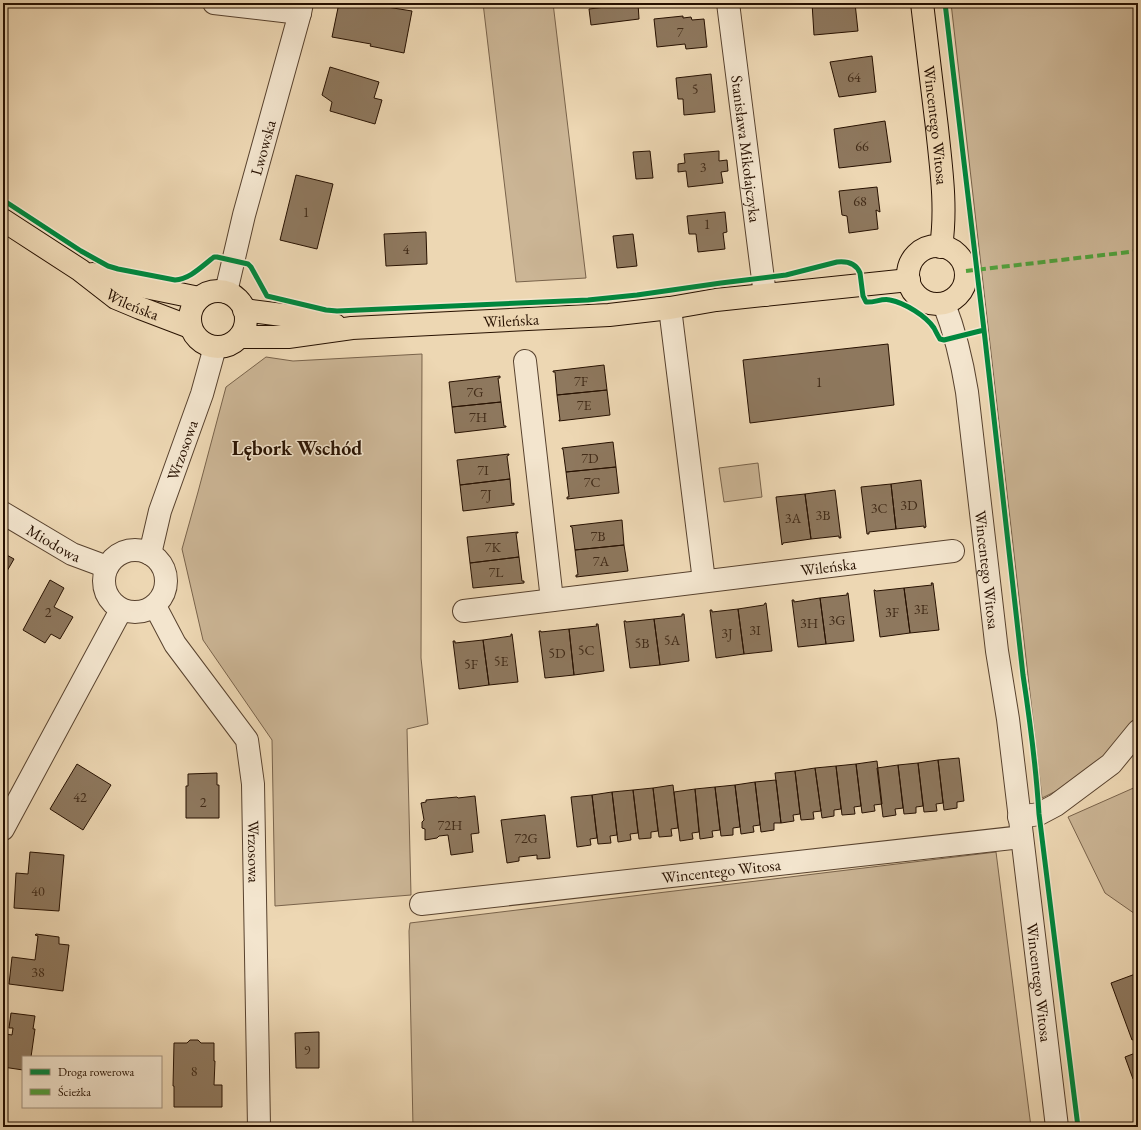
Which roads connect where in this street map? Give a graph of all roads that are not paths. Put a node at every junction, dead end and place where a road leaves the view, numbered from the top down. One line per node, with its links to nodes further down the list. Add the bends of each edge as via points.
1 (214, 3): 4 (street)
2 (728, 3): 10 (street, Stanisława Mikołajczyka)
3 (922, 3): 6 (main road, Wincentego Witosa, via 943,196)
4 (301, 8): 9 (street, Lwowska, via 244,215)
5 (3, 220): 7 (main road, Wileńska)
6 (941, 247): 8 (main road, via 931,247 916,255 910,264); 12 (main road, via 956,253 966,271 961,292)
7 (80, 270): 11 (main road, Wileńska, via 121,282); 15 (main road, Wileńska, via 116,298)
8 (909, 280): 10 (main road, Wileńska); 12 (main road, via 915,294 924,301)
9 (226, 292): 11 (main road, via 216,291); 14 (main road, via 240,302)
10 (765, 295): 13 (main road, Wileńska)
11 (199, 298): 15 (main road, via 191,311)
12 (944, 304): 30 (street, Wincentego Witosa, via 956,337 967,392 997,651)
13 (670, 308): 16 (main road, Wileńska, via 609,315); 24 (street)
14 (244, 310): 16 (main road, Wileńska); 17 (main road, via 246,319)
15 (190, 327): 18 (main road, via 199,341)
16 (352, 328): 17 (main road, Wileńska, via 288,337)
17 (240, 337): 18 (main road, via 224,347)
18 (215, 347): 22 (street, Wrzosowa, via 202,394 160,511)
19 (525, 361): 25 (street)
20 (3, 513): 23 (street, Miodowa, via 72,554)
21 (953, 552): 24 (street, Wileńska)
22 (150, 554): 23 (street, via 141,550 130,550 121,553); 26 (street, via 164,569 166,578 162,598)
23 (107, 567): 27 (street, via 104,577 107,596)
24 (704, 581): 25 (street, Wileńska)
25 (552, 600): 28 (street, Wileńska)
26 (155, 606): 27 (street, via 138,613); 33 (street, Wrzosowa, via 175,644 246,740 253,784)
27 (121, 610): 31 (street)
28 (464, 610)
29 (1138, 731): 30 (street, via 1111,764 1056,805)
30 (1021, 827): 32 (street, Wincentego Witosa); 34 (street, Wincentego Witosa)
31 (3, 829)
32 (421, 904)
33 (259, 1127)
34 (1056, 1127)

